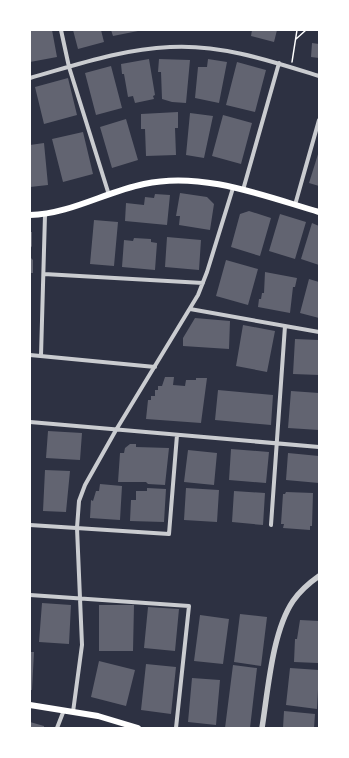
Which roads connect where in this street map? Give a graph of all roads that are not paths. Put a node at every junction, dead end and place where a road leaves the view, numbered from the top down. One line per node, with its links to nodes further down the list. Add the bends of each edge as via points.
1 (61, 30): 3 (street)
2 (279, 63): 3 (street, via 222,50 170,47 122,53); 4 (street); 8 (street)
3 (69, 67): 5 (street); 9 (street)
4 (319, 76)
5 (30, 78)
6 (319, 120): 10 (street)
7 (233, 188): 8 (main road); 9 (main road, via 204,182 172,180 144,184); 15 (street)
8 (243, 190): 10 (main road)
9 (109, 195): 13 (main road)
10 (295, 205): 11 (main road)
11 (319, 212)
12 (30, 215): 13 (main road)
13 (45, 215): 14 (street)
14 (44, 274): 15 (street); 20 (street)
15 (203, 284): 16 (street)
16 (190, 309): 17 (street); 21 (street)
17 (285, 326): 18 (street); 25 (street)
18 (319, 332)
19 (30, 355): 20 (street)
20 (41, 356): 21 (street)
21 (155, 367): 23 (street)
22 (30, 422): 23 (street)
23 (116, 430): 24 (street); 29 (street, via 85,485 79,501)
24 (177, 435): 25 (street); 29 (street, via 169,534)
25 (277, 443): 26 (street); 28 (street)
26 (319, 447)
27 (30, 525): 29 (street)
28 (271, 525)
29 (77, 528): 32 (street)
30 (319, 576): 40 (street, via 302,589 283,620)
31 (30, 595): 32 (street)
32 (80, 598): 35 (street, via 82,645); 39 (street, via 189,606)
33 (30, 705): 34 (main road)
34 (64, 710): 35 (main road); 37 (street)
35 (73, 712): 36 (main road, via 98,716)
36 (129, 727): 38 (main road)
37 (57, 728)
38 (138, 728)
39 (176, 728)
40 (262, 728)

